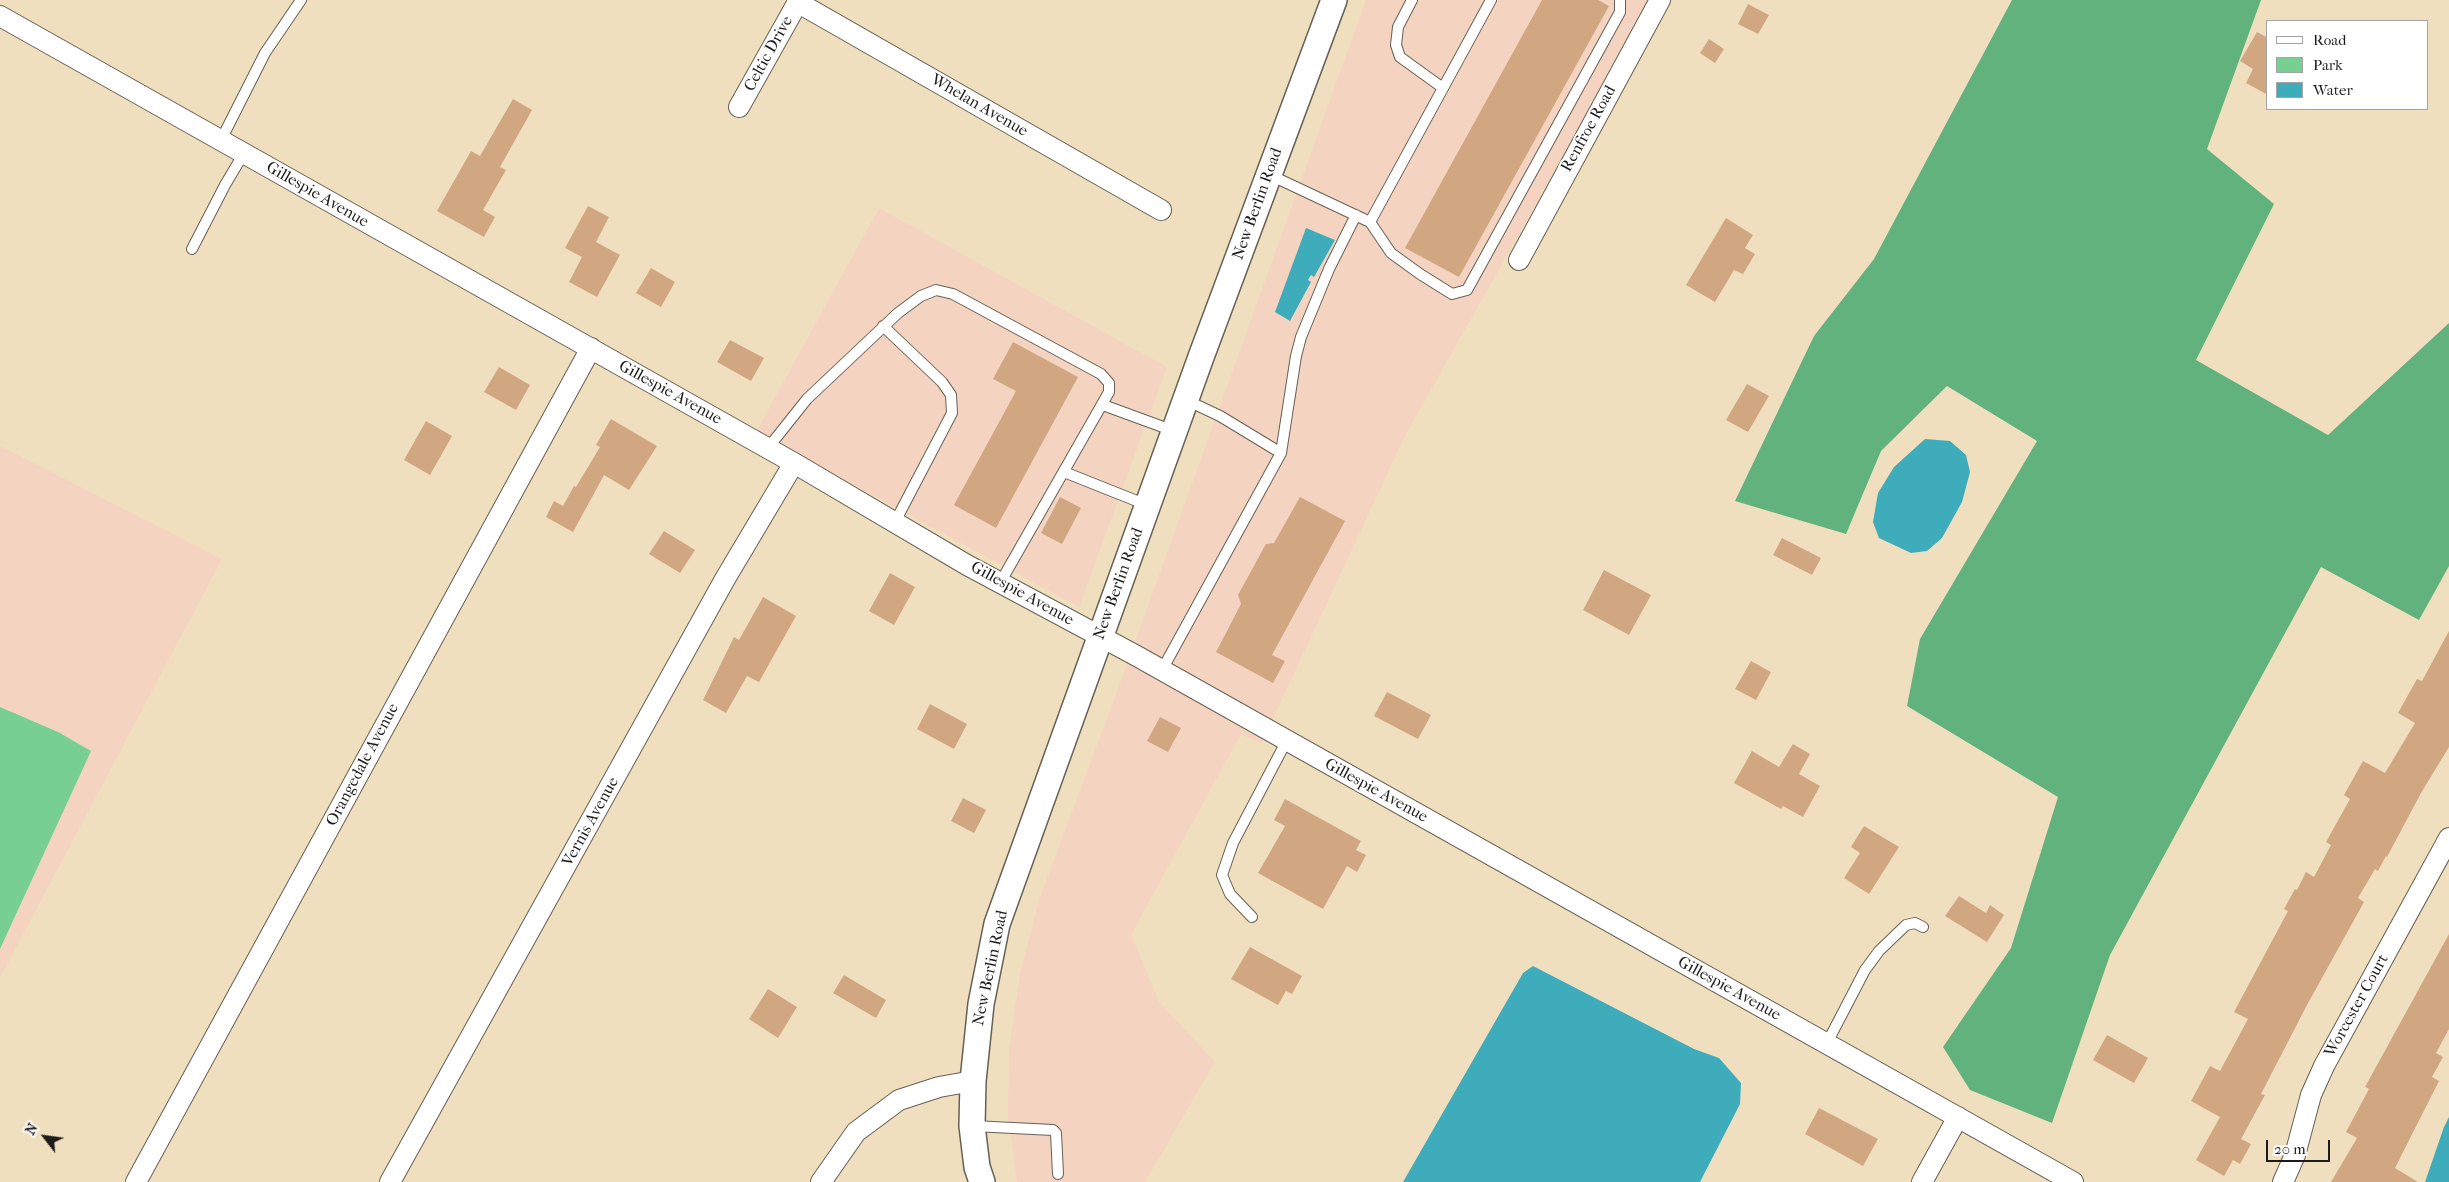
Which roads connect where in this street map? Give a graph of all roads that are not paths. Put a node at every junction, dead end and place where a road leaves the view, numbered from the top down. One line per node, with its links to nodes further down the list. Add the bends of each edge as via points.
1 (301, 0): 11 (lane, via 265,53)
2 (1334, 0): 13 (street, New Berlin Road)
3 (1412, 0): 9 (lane, via 1398,27 1396,45 1400,57)
4 (1491, 0): 9 (lane)
5 (1620, 0): 16 (lane, via 1620,12 1467,290 1452,294 1420,274 1391,253)
6 (1660, 0): 18 (street, Renfroe Road)
7 (798, 1): 10 (street, Celtic Drive); 14 (street, Whelan Avenue)
8 (0, 16): 11 (street, Gillespie Avenue)
9 (1443, 88): 16 (lane)
10 (739, 107)
11 (221, 140): 12 (street, Gillespie Avenue)
12 (244, 153): 17 (lane); 20 (street, Gillespie Avenue)
13 (1269, 174): 15 (lane); 21 (street, New Berlin Road)
14 (1161, 210)
15 (1356, 215): 16 (lane); 25 (lane, via 1301,337)
16 (1370, 222)
17 (192, 249)
18 (1519, 260)
19 (883, 326): 22 (lane, via 920,296 936,290 953,294 1101,374 1109,383 1109,392); 24 (lane, via 807,399); 29 (lane, via 942,382 951,395 952,413)
20 (591, 348): 24 (street, Gillespie Avenue); 42 (street, Orangedale Avenue)
21 (1186, 400): 23 (street, New Berlin Road); 25 (lane, via 1220,416)
22 (1102, 405): 23 (lane); 27 (lane)
23 (1174, 431): 28 (street, New Berlin Road)
24 (768, 448): 26 (street, Gillespie Avenue)
25 (1281, 453): 32 (lane)
26 (794, 463): 29 (street, Gillespie Avenue); 43 (street, Vernis Avenue, via 725,579)
27 (1064, 472): 28 (lane); 30 (lane)
28 (1148, 505): 31 (street, New Berlin Road)
29 (895, 522): 30 (street, Gillespie Avenue)
30 (1000, 583): 31 (street, Gillespie Avenue)
31 (1100, 636): 32 (street, Gillespie Avenue); 38 (street, New Berlin Road, via 997,924 981,1004)
32 (1162, 670): 33 (street, Gillespie Avenue)
33 (1287, 740): 35 (lane, via 1233,843 1222,875 1230,894); 37 (street, Gillespie Avenue)
34 (2449, 838): 48 (street, Worcester Court, via 2324,1066 2311,1095 2295,1154)
35 (1252, 917)
36 (1923, 927): 37 (lane, via 1915,923 1906,925 1879,951)
37 (1827, 1043): 39 (street, Gillespie Avenue)
38 (973, 1081): 40 (street, New Berlin Road); 44 (street, via 939,1087 899,1100 856,1132)
39 (1958, 1117): 46 (street); 47 (street, Gillespie Avenue)
40 (972, 1126): 41 (lane, via 1053,1130 1056,1133); 45 (street, New Berlin Road)
41 (1058, 1174)
42 (136, 1182)
43 (390, 1182)
44 (821, 1182)
45 (982, 1182)
46 (1922, 1182)
47 (2073, 1182)
48 (2283, 1182)

